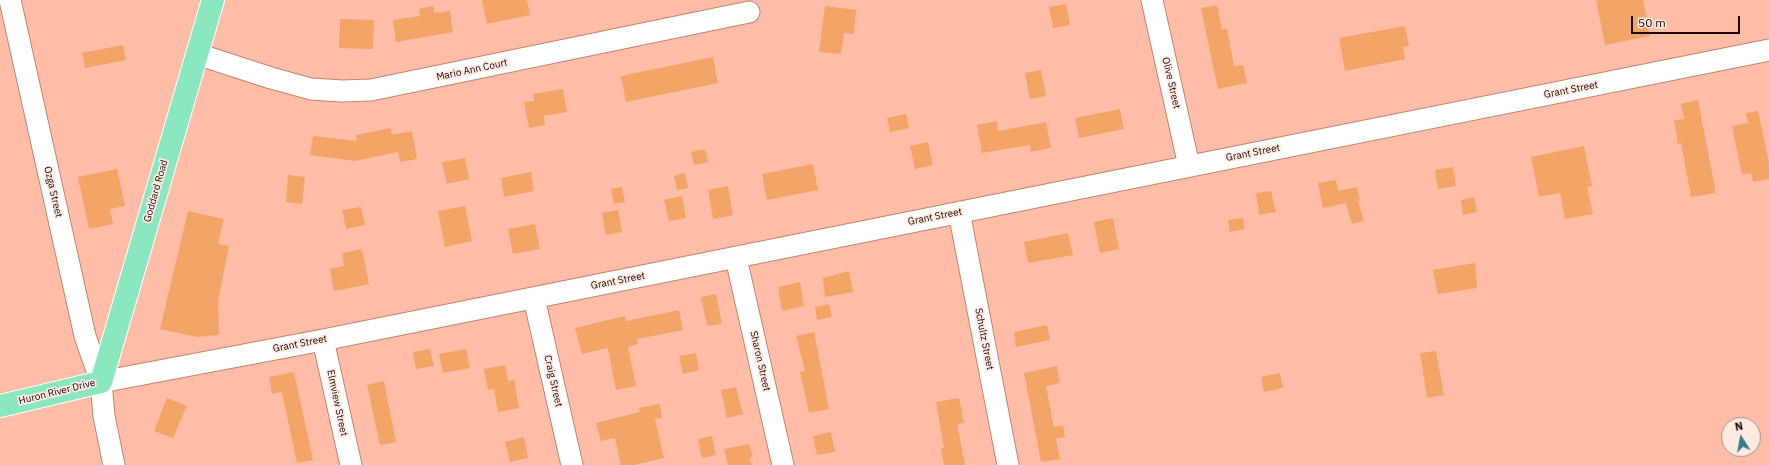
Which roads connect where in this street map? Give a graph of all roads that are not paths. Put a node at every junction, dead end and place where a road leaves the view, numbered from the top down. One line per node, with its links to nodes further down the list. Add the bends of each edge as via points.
1 (10, 0): 12 (street, Ozga Street, via 85,336)
2 (213, 0): 6 (main road, Goddard Road)
3 (1152, 0): 7 (street, Olive Street)
4 (749, 12): 6 (street, Mario Ann Court, via 371,90 311,89)
5 (1769, 50): 7 (street, Grant Street)
6 (197, 54): 12 (main road, Goddard Road)
7 (1189, 166): 8 (street, Grant Street)
8 (959, 212): 9 (street, Grant Street); 18 (street, Schultz Street)
9 (736, 258): 10 (street, Grant Street); 17 (street, Sharon Street)
10 (534, 298): 11 (street, Grant Street); 16 (street, Craig Street)
11 (323, 340): 12 (street, Grant Street); 15 (street, Elmview Street)
12 (101, 382): 13 (main road, Huron River Drive); 14 (street, Huron River Drive, via 104,416)
13 (0, 406)
14 (114, 465)
15 (351, 465)
16 (572, 465)
17 (783, 465)
18 (1008, 465)

